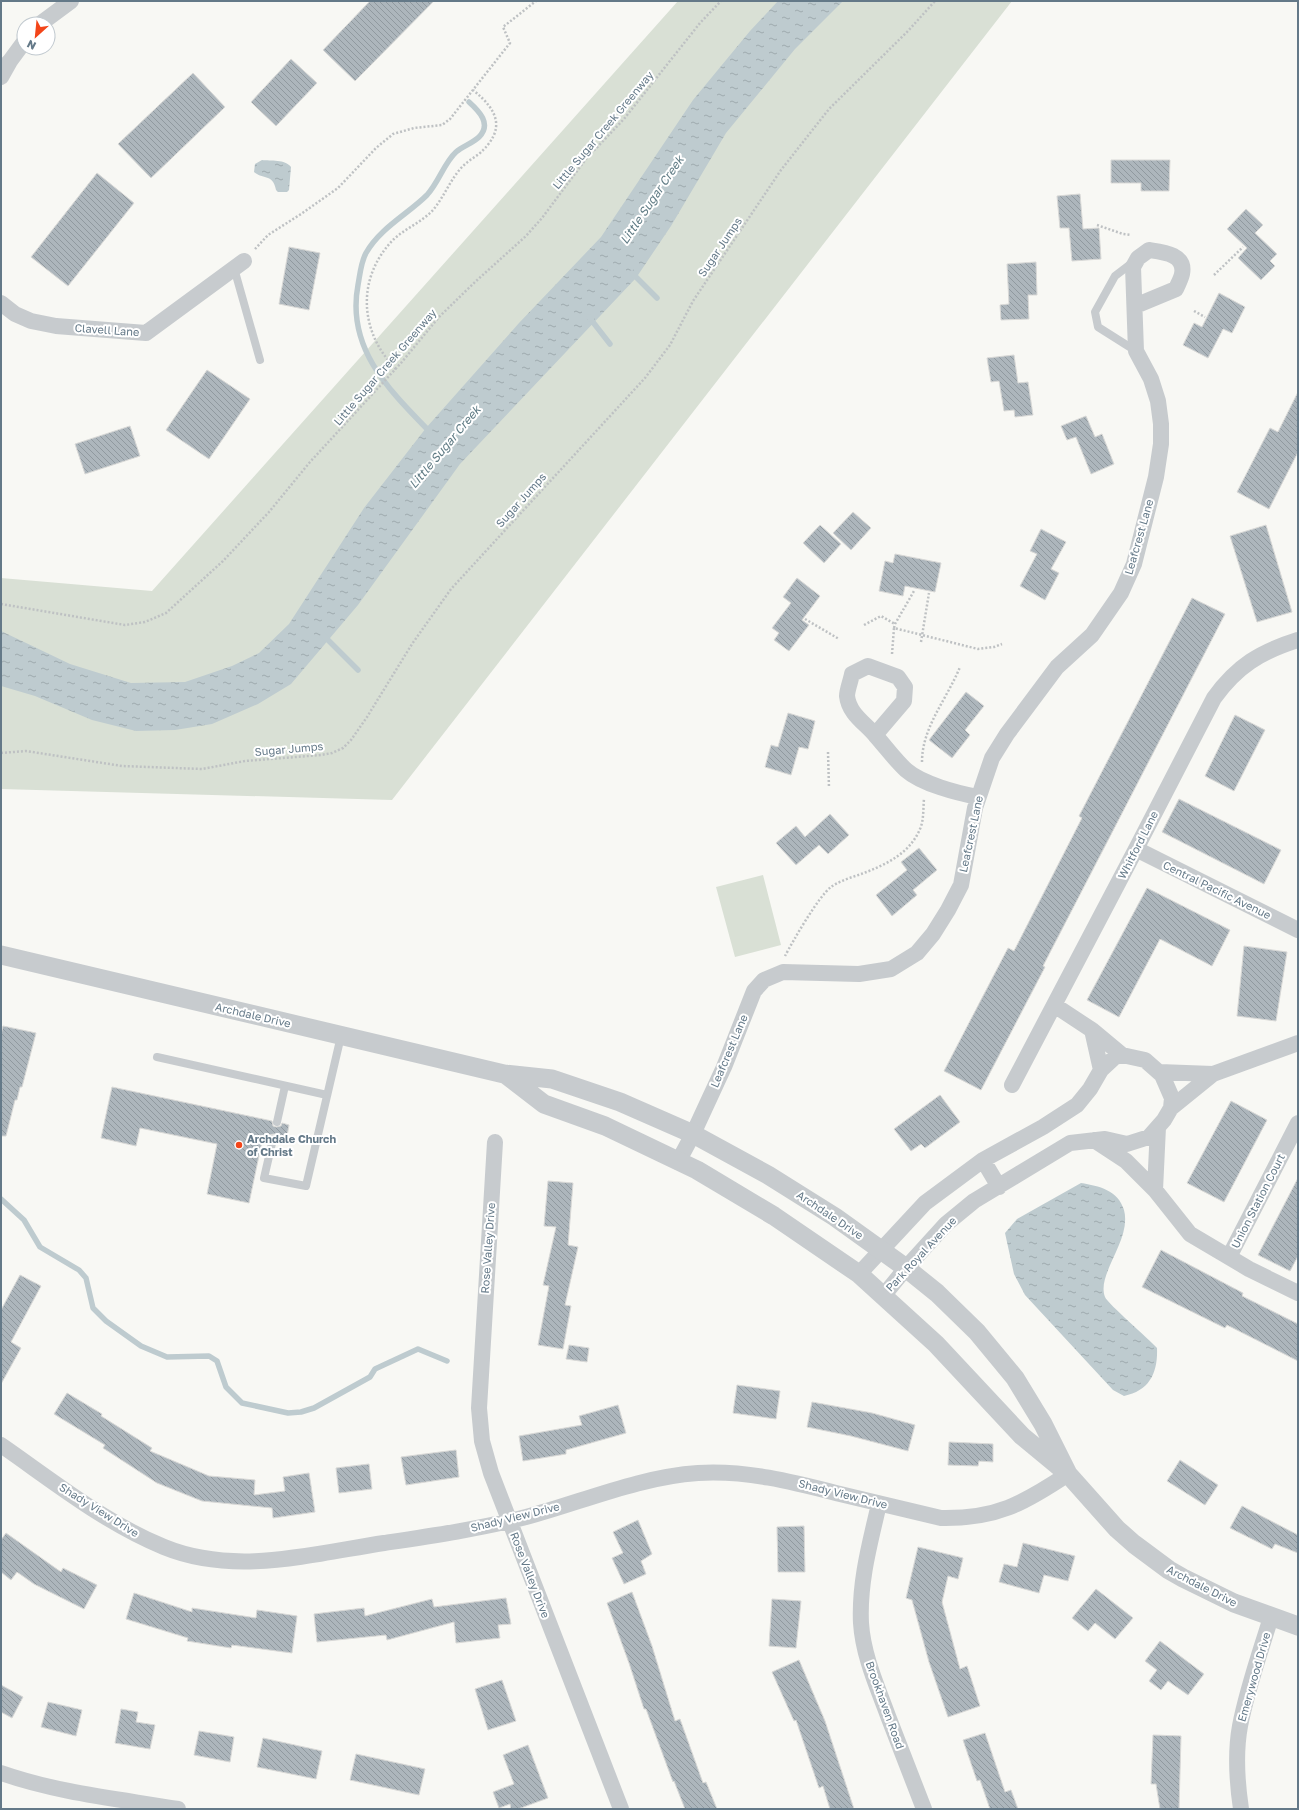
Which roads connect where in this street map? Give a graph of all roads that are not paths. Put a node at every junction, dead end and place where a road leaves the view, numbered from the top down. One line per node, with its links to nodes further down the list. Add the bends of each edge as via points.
1 (71, 1): 2 (street)
2 (51, 16)
3 (16, 53): 4 (street)
4 (6, 66): 5 (street)
5 (1, 77)
6 (1138, 258): 9 (street, via 1133,267); 9 (street, via 1149,250 1170,252 1180,261 1182,273 1176,289); 10 (lane, via 1115,276 1095,312 1098,327)
7 (239, 264): 8 (street, Clavell Lane, via 146,333 31,322); 11 (lane)
8 (1, 303)
9 (1134, 306): 10 (street)
10 (1136, 351): 14 (street, Leafcrest Lane, via 1151,379 1158,401 1161,437 1156,477 1134,564 1121,593 1092,635 1057,667 1007,734 992,758)
11 (260, 360)
12 (1298, 640): 15 (street, Whitford Lane, via 1260,654 1225,682 1199,725)
13 (876, 735): 14 (street, via 907,771 925,781)
14 (978, 796): 35 (street, Leafcrest Lane, via 961,885 933,934 917,953 891,969 859,974 783,972 764,980 754,991 724,1067)
15 (1136, 849): 16 (street, Central Pacific Avenue); 18 (street, Whitford Lane)
16 (1298, 930)
17 (1, 956): 20 (street, Archdale Drive)
18 (1054, 1005): 19 (street); 28 (street, Whitford Lane)
19 (1092, 1030): 22 (street); 24 (street)
20 (341, 1036): 26 (street, Archdale Drive); 30 (lane)
21 (1298, 1043): 27 (street)
22 (1122, 1055): 24 (street, via 1115,1057); 25 (street, via 1145,1060)
23 (157, 1058): 29 (lane)
24 (1101, 1070): 39 (street, via 1077,1105)
25 (1159, 1072): 27 (street); 31 (street, via 1172,1098)
26 (504, 1074): 35 (street, Archdale Drive, via 552,1079 620,1102); 40 (street, Archdale Drive, via 544,1104 605,1126)
27 (1213, 1074): 31 (street, Park Royal Avenue)
28 (1012, 1085)
29 (285, 1086): 30 (lane); 32 (lane)
30 (327, 1095): 36 (lane, via 306,1186 264,1178)
31 (1172, 1108): 34 (street, Park Royal Avenue)
32 (277, 1122)
33 (1298, 1123): 44 (street, Union Station Court)
34 (1158, 1127): 37 (street, Park Royal Avenue, via 1149,1137 1127,1144 1104,1139); 42 (street)
35 (693, 1134): 40 (street, Leafcrest Lane); 43 (street, Archdale Drive, via 816,1204)
36 (273, 1139)
37 (1094, 1140): 41 (street, Park Royal Avenue, via 1070,1143); 42 (street, via 1126,1161)
38 (495, 1142): 52 (street, Rose Valley Drive, via 478,1408 482,1441)
39 (983, 1160): 41 (street); 43 (street, via 925,1203)
40 (678, 1162): 46 (street, Archdale Drive, via 697,1170 774,1216)
41 (999, 1187): 45 (street, Park Royal Avenue, via 974,1201 946,1224)
42 (1155, 1190): 44 (street, via 1190,1234)
43 (880, 1249): 45 (street, Archdale Drive); 46 (street)
44 (1229, 1257): 47 (street)
45 (906, 1268): 48 (street, Park Royal Avenue); 50 (street, Archdale Drive, via 937,1293 977,1332 1015,1378 1043,1424)
46 (859, 1274): 48 (street, Archdale Drive)
47 (1298, 1293)
48 (884, 1295): 50 (street, Archdale Drive, via 936,1344 1022,1436)
49 (1, 1445): 52 (street, Shady View Drive, via 128,1531 166,1548 227,1562 264,1562)
50 (1068, 1474): 51 (street, Shady View Drive, via 1028,1500 990,1514 941,1518); 53 (street, Archdale Drive, via 1117,1530 1169,1570 1234,1603)
51 (879, 1504): 52 (street, Shady View Drive, via 777,1478 738,1473 698,1473 659,1479); 58 (street, Brookhaven Road, via 864,1570 861,1623 872,1673)
52 (509, 1521): 57 (street, Rose Valley Drive)
53 (1271, 1617): 54 (street, Archdale Drive); 59 (street, Emerywood Drive, via 1247,1695 1240,1728 1237,1768)
54 (1298, 1626)
55 (1, 1773): 56 (street, via 51,1788)
56 (178, 1809)
57 (620, 1809)
58 (924, 1809)
59 (1241, 1809)

